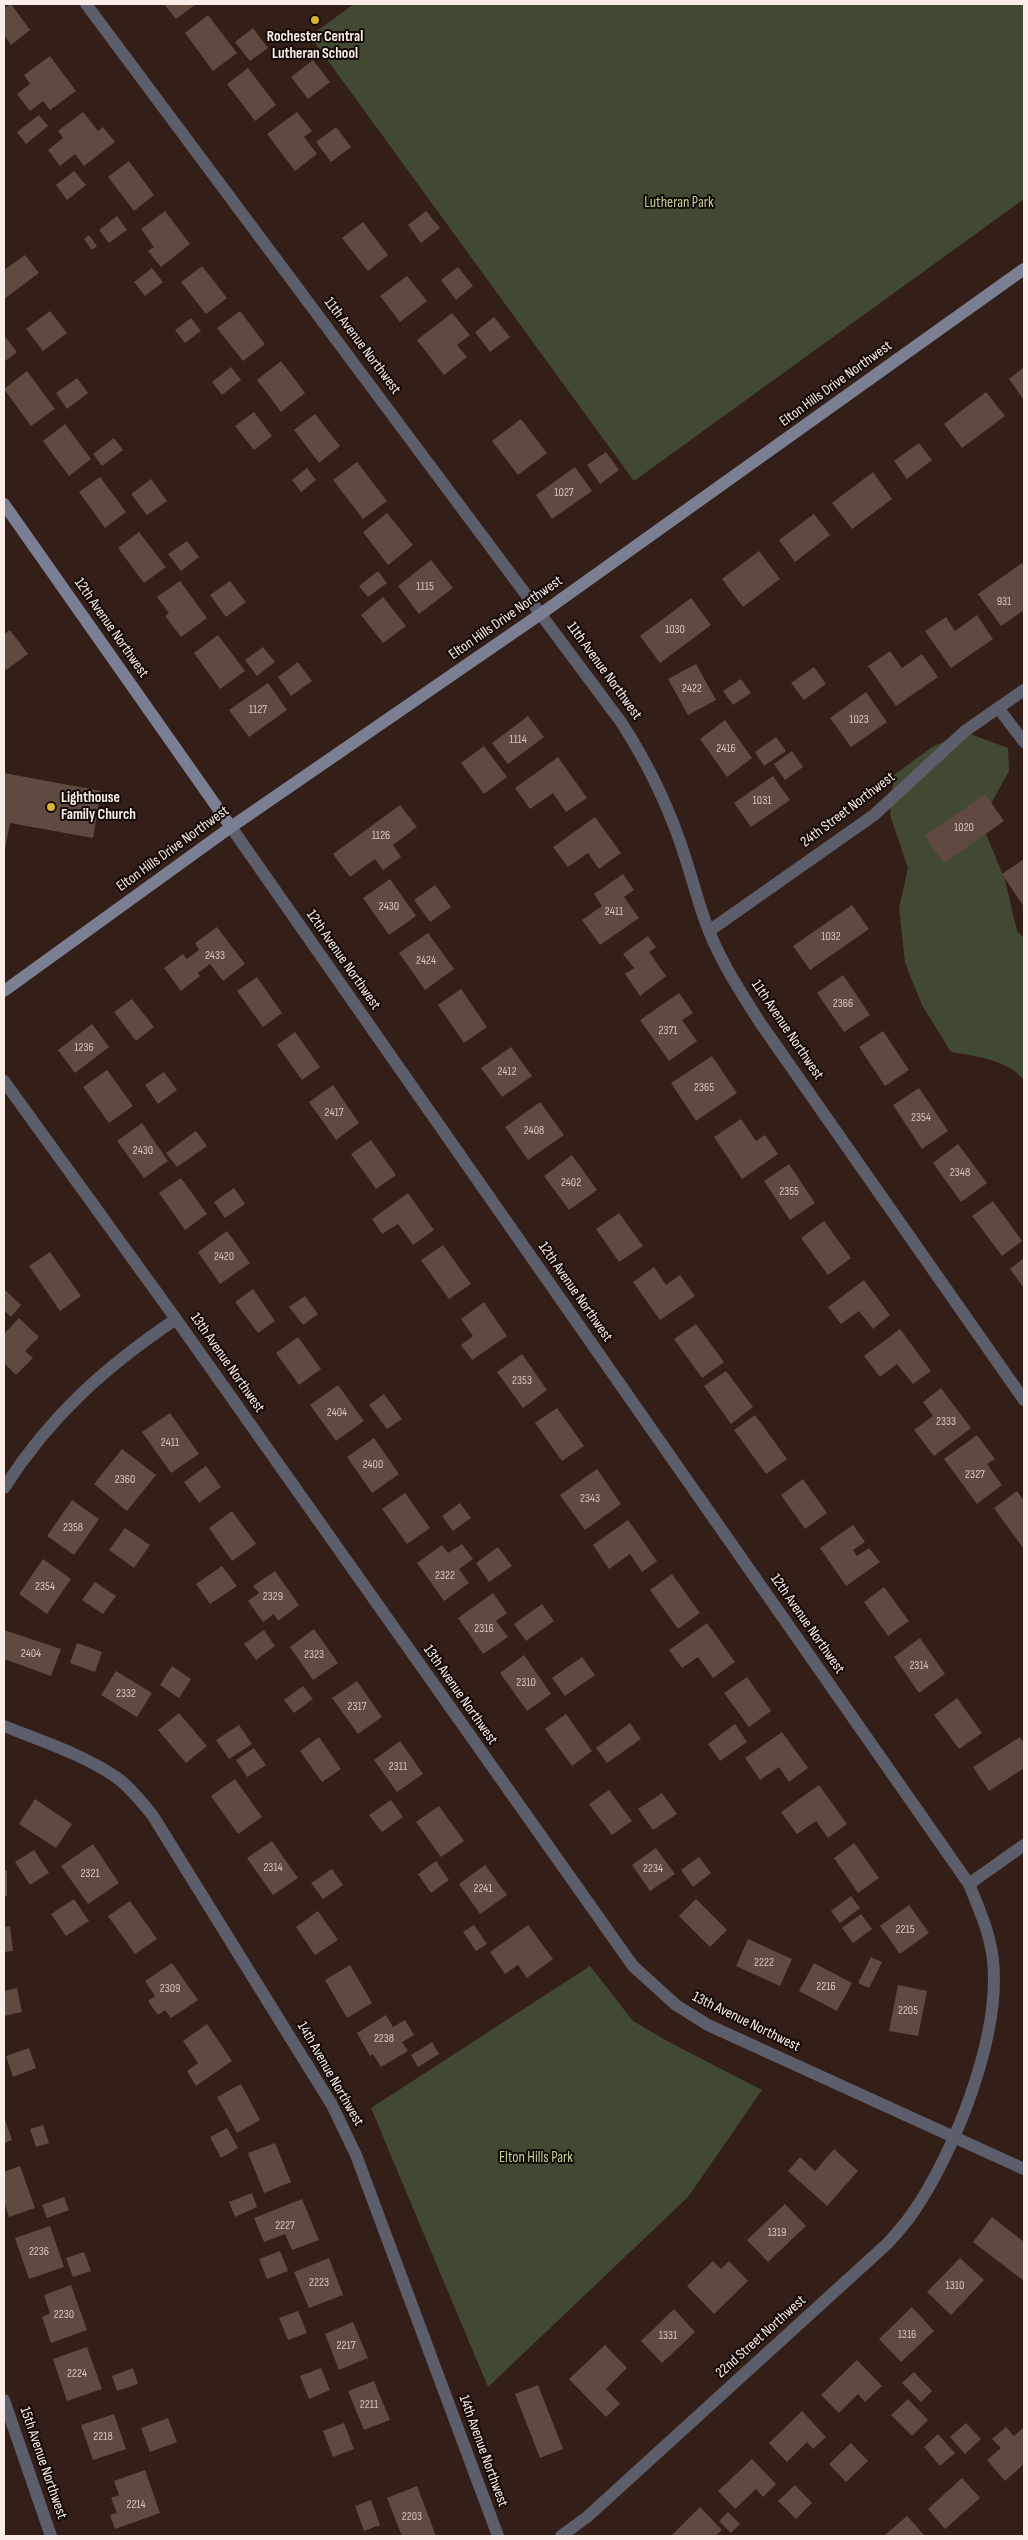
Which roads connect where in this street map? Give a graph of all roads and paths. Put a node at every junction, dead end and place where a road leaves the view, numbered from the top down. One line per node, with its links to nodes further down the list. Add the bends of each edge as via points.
1 (86, 4): 4 (street, 11th Avenue Northwest)
2 (1024, 270): 4 (main road, Elton Hills Drive Northwest)
3 (4, 504): 8 (main road, 12th Avenue Northwest)
4 (542, 613): 8 (main road, Elton Hills Drive Northwest); 9 (street, 11th Avenue Northwest, via 621,722 648,766 687,861)
5 (1024, 690): 6 (street, 24th Street Northwest)
6 (999, 708): 7 (street); 9 (street, 24th Street Northwest, via 965,732 874,815)
7 (1024, 742)
8 (231, 827): 10 (main road, Elton Hills Drive Northwest); 17 (street, 12th Avenue Northwest)
9 (709, 931): 13 (street, 11th Avenue Northwest, via 725,966 761,1024)
10 (4, 991)
11 (4, 1081): 12 (street, 13th Avenue Northwest)
12 (176, 1319): 14 (street, via 96,1378 41,1437); 18 (street, 13th Avenue Northwest, via 633,1966 676,2005 708,2024)
13 (1024, 1400)
14 (4, 1488)
15 (4, 1726): 22 (street, 14th Avenue Northwest, via 93,1764 117,1778 138,1797 153,1816 332,2105 356,2155)
16 (1024, 1845): 17 (street)
17 (969, 1884): 18 (street, 12th Avenue Northwest, via 984,1921 993,1960 991,2002 985,2044)
18 (953, 2136): 19 (street, 13th Avenue Northwest); 23 (street, 22nd Street Northwest, via 931,2183 888,2243 587,2517)
19 (1024, 2169)
20 (4, 2400): 21 (street, 15th Avenue Northwest)
21 (51, 2536)
22 (498, 2536)
23 (561, 2536)

